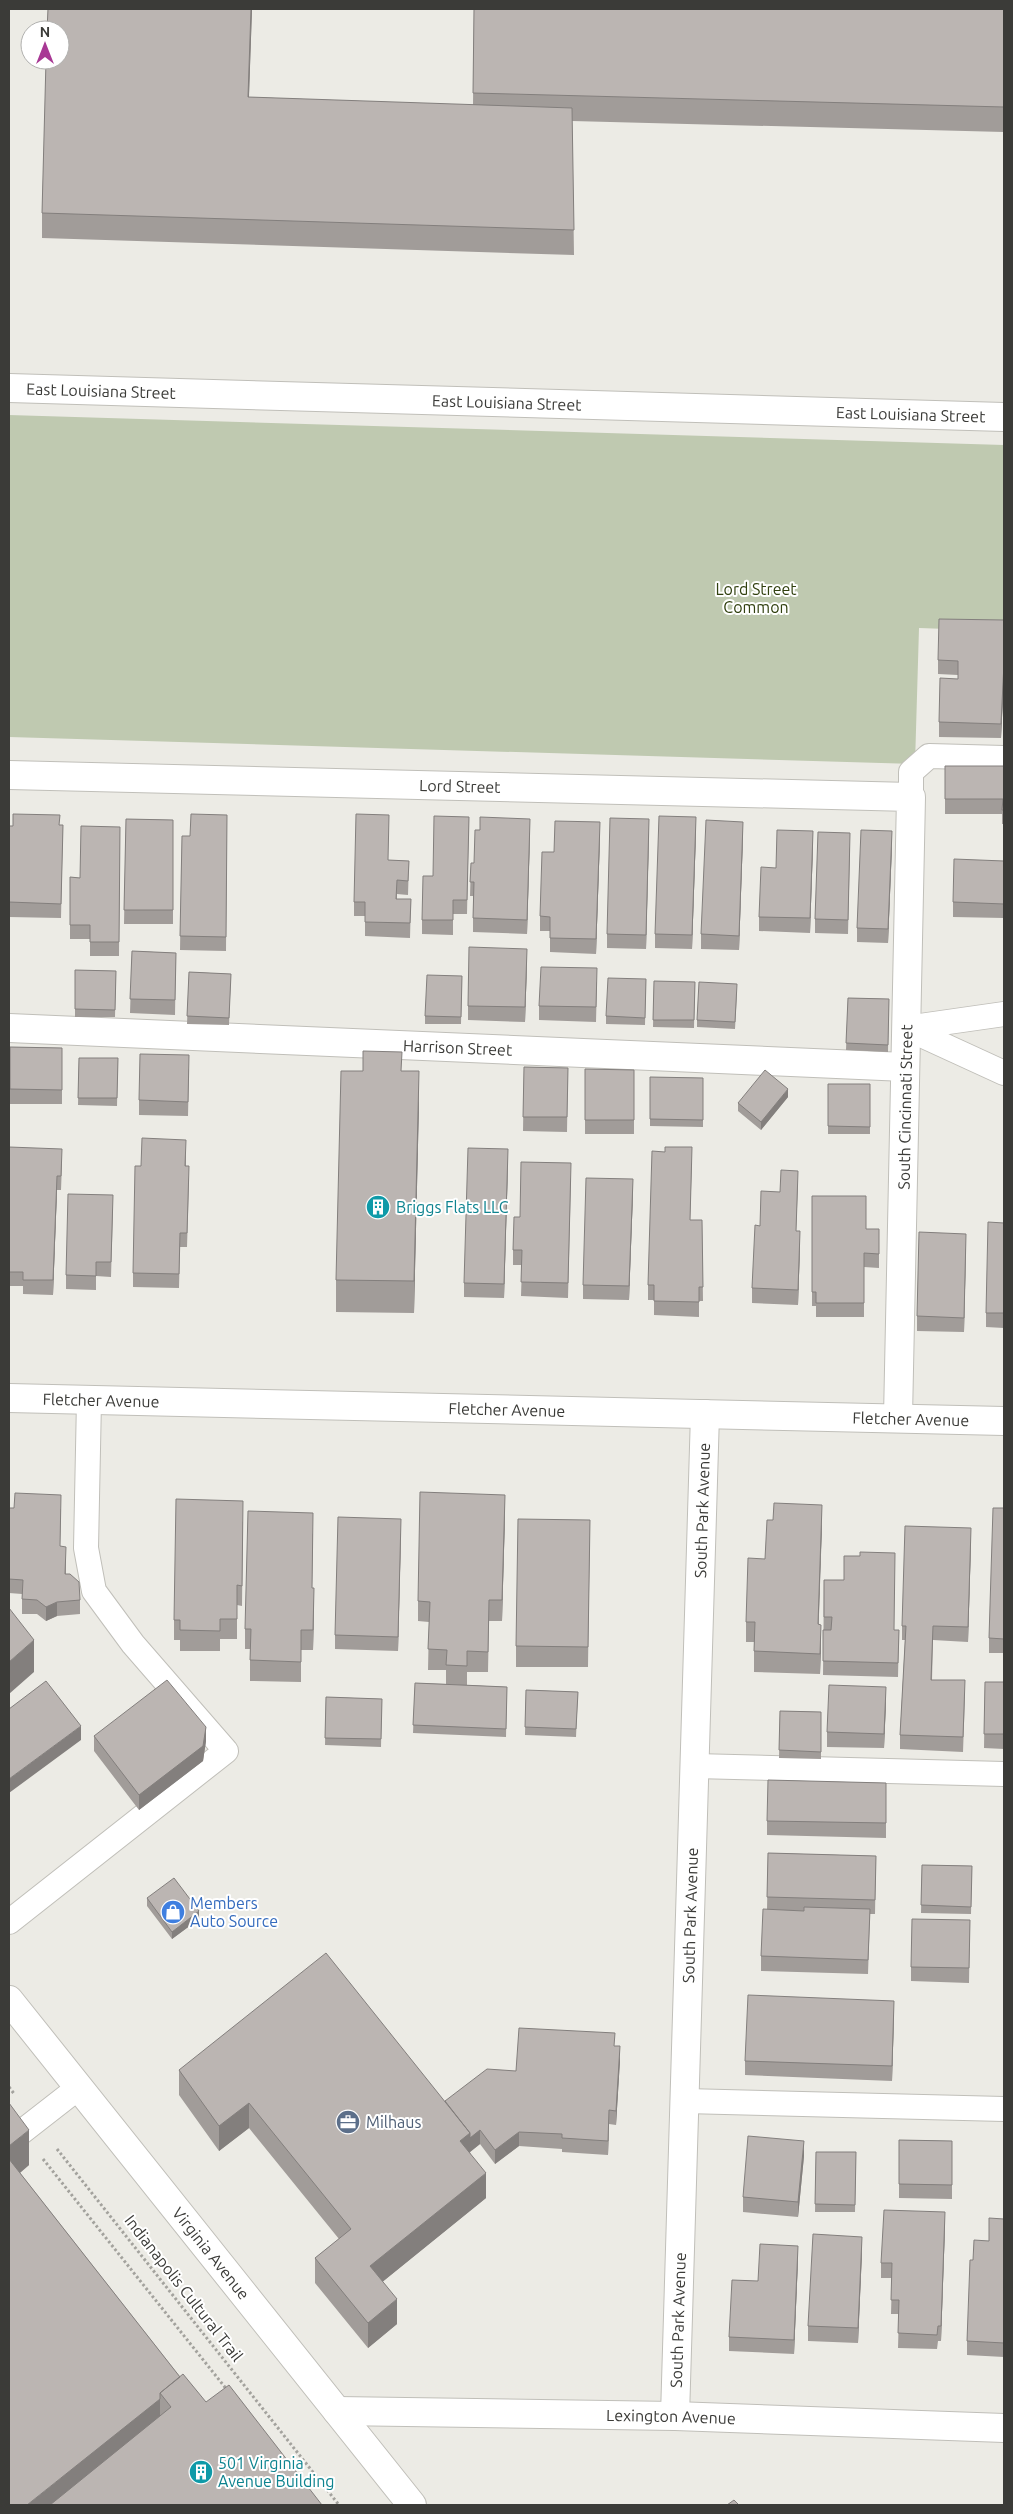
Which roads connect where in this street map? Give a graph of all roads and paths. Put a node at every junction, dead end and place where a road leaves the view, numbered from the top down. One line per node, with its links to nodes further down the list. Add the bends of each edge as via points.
1 (9, 388): 2 (street, East Louisiana Street)
2 (1004, 417)
3 (1004, 758): 5 (lane, via 929,756 911,772)
4 (9, 775): 5 (street, Lord Street)
5 (911, 797): 8 (street, South Cincinnati Street)
6 (1004, 1014): 8 (lane)
7 (9, 1028): 9 (street, Harrison Street)
8 (906, 1028): 9 (street, South Cincinnati Street); 10 (lane)
9 (905, 1067): 14 (street, South Cincinnati Street)
10 (1004, 1073)
11 (9, 1398): 12 (street, Fletcher Avenue)
12 (89, 1400): 13 (street, Fletcher Avenue); 18 (lane, via 86,1548 94,1591 133,1644 226,1751)
13 (705, 1414): 14 (street, Fletcher Avenue); 16 (street, South Park Avenue)
14 (898, 1417): 15 (street, Fletcher Avenue)
15 (1004, 1421)
16 (695, 1766): 17 (lane); 22 (street, South Park Avenue)
17 (1004, 1774)
18 (9, 1922)
19 (9, 2000): 21 (street, Virginia Avenue)
20 (9, 2088): 24 (path, Indianapolis Cultural Trail)
21 (78, 2088): 24 (lane); 26 (street, Virginia Avenue)
22 (684, 2101): 23 (lane); 27 (street, South Park Avenue)
23 (1004, 2109)
24 (23, 2131): 25 (path); 29 (path, Indianapolis Cultural Trail)
25 (229, 2392)
26 (337, 2411): 27 (street, Lexington Avenue); 30 (street, Virginia Avenue)
27 (675, 2416): 28 (street, Lexington Avenue)
28 (1004, 2428)
29 (339, 2505)
30 (412, 2505)

